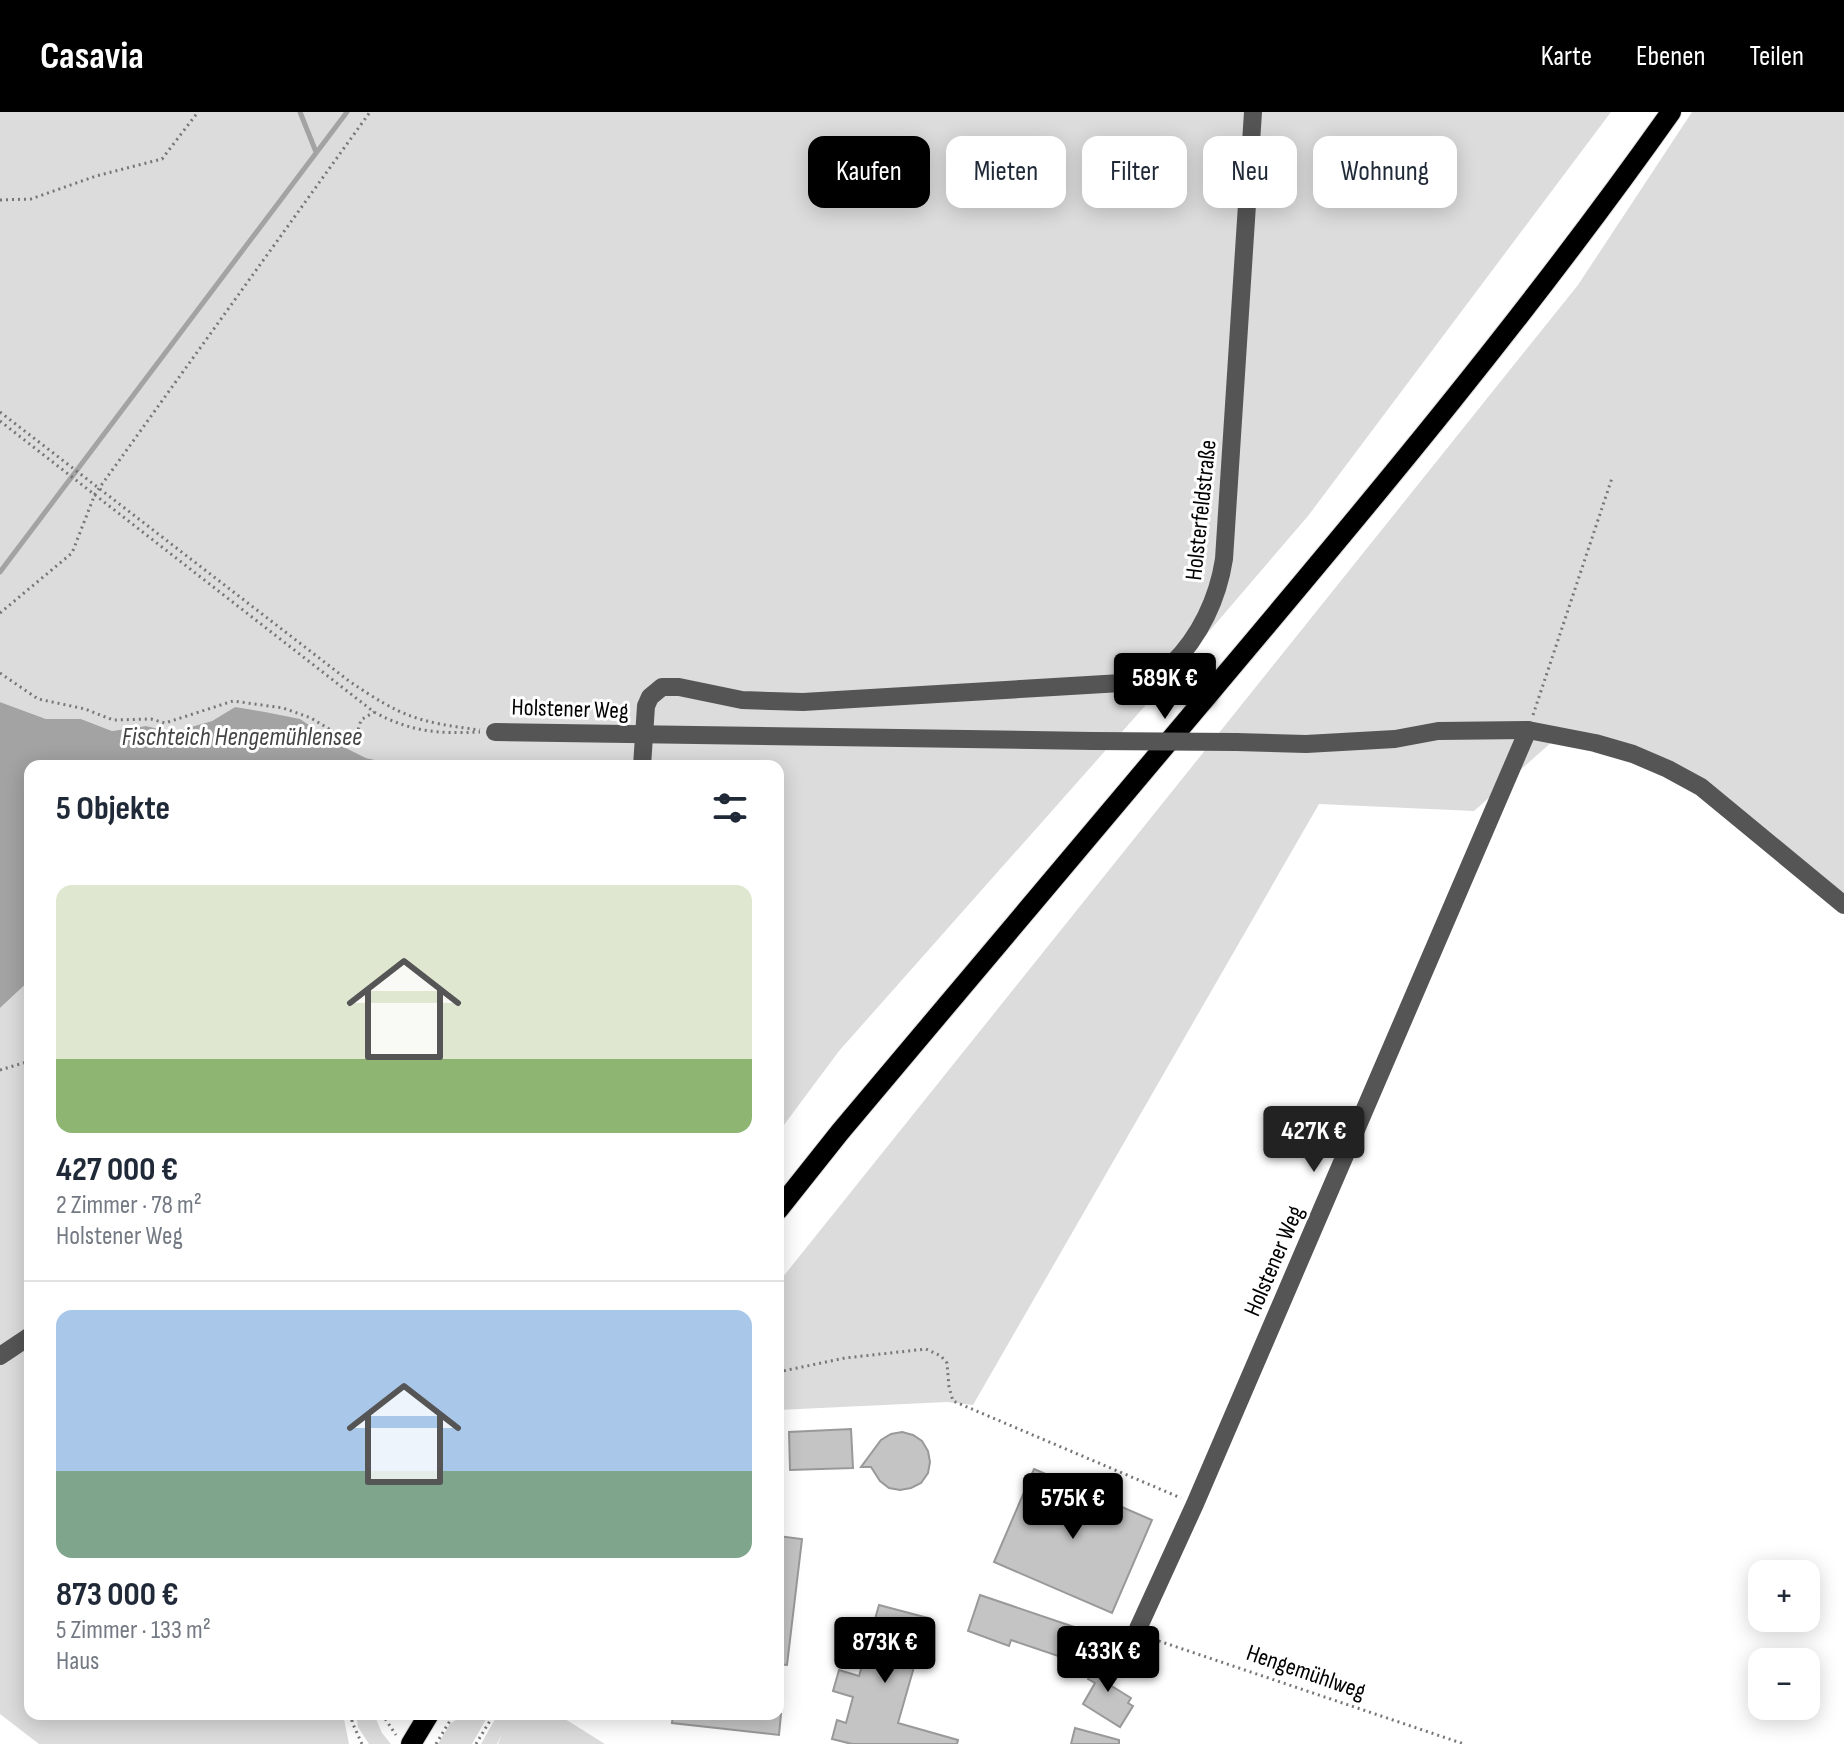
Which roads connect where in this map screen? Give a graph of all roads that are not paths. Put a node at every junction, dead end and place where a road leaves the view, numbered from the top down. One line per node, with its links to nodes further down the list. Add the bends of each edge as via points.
1 (1253, 112): 5 (street, Holsterfeldstraße, via 1224,559 1219,588 1203,624 1170,667 1138,682 803,702 742,700 662,687 646,706)
2 (1671, 112): 8 (main road, via 1516,322 1404,462)
3 (1528, 730): 5 (street, Holstener Weg, bridge, via 1438,731 1306,744); 7 (street, via 1633,754 1701,787); 11 (street, Holstener Weg)
4 (495, 732): 5 (street, Holstener Weg)
5 (643, 735): 6 (street)
6 (642, 760)
7 (1844, 905)
8 (784, 1202)
9 (24, 1340): 10 (street)
10 (0, 1356)
11 (1136, 1633)
12 (424, 1720): 13 (main road)
13 (409, 1740)

